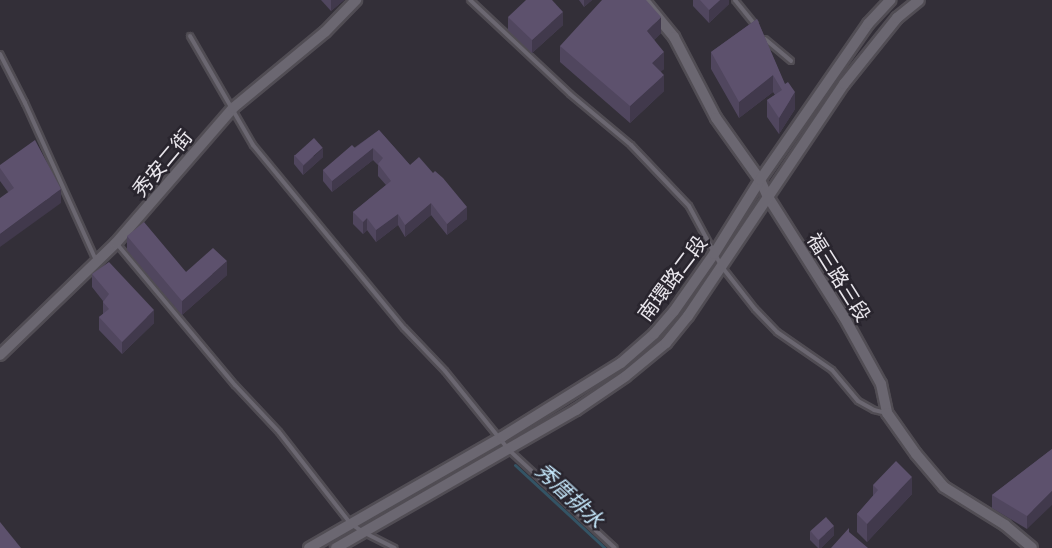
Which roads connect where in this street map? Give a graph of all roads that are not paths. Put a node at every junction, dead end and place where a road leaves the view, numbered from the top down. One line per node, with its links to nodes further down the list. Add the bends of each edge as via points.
1 (356, 0): 12 (street, 秀安二街, via 326,32)
2 (470, 0): 16 (lane, via 640,154 689,206)
3 (735, 0): 7 (lane)
4 (890, 0): 13 (street, 南環路二段, via 868,24)
5 (919, 0): 14 (street, 南環路二段, via 897,18 844,84)
6 (646, 1): 13 (street, 福三路三段, via 674,37 716,118)
7 (758, 30)
8 (190, 36): 12 (lane)
9 (762, 36): 11 (lane)
10 (0, 54): 17 (lane)
11 (791, 61)
12 (233, 108): 15 (street, 秀安二街); 21 (lane, via 253,145)
13 (760, 180): 14 (street, 福三路三段); 16 (street, 南環路二段)
14 (768, 198): 18 (street, 南環路二段); 20 (street, 福三路三段, via 844,317 881,384)
15 (116, 243): 17 (street, 秀安二街); 23 (lane, via 234,385 279,432)
16 (714, 254): 18 (lane); 21 (street, 南環路二段, via 674,311 621,363)
17 (96, 262): 19 (street, 秀安二街)
18 (722, 267): 20 (lane, via 777,332 832,370 858,401); 22 (street, 南環路二段, via 688,316 658,349 626,376)
19 (0, 355)
20 (886, 413): 29 (street, 福三路三段, via 944,487 1005,525)
21 (499, 440): 22 (lane); 23 (street, 南環路二段)
22 (509, 450): 24 (street, 南環路二段); 28 (lane)
23 (350, 523): 24 (lane); 25 (street, 南環路二段)
24 (363, 532): 26 (street, 南環路二段); 27 (lane)
25 (309, 548)
26 (336, 548)
27 (395, 548)
28 (615, 548)
29 (1032, 548)

